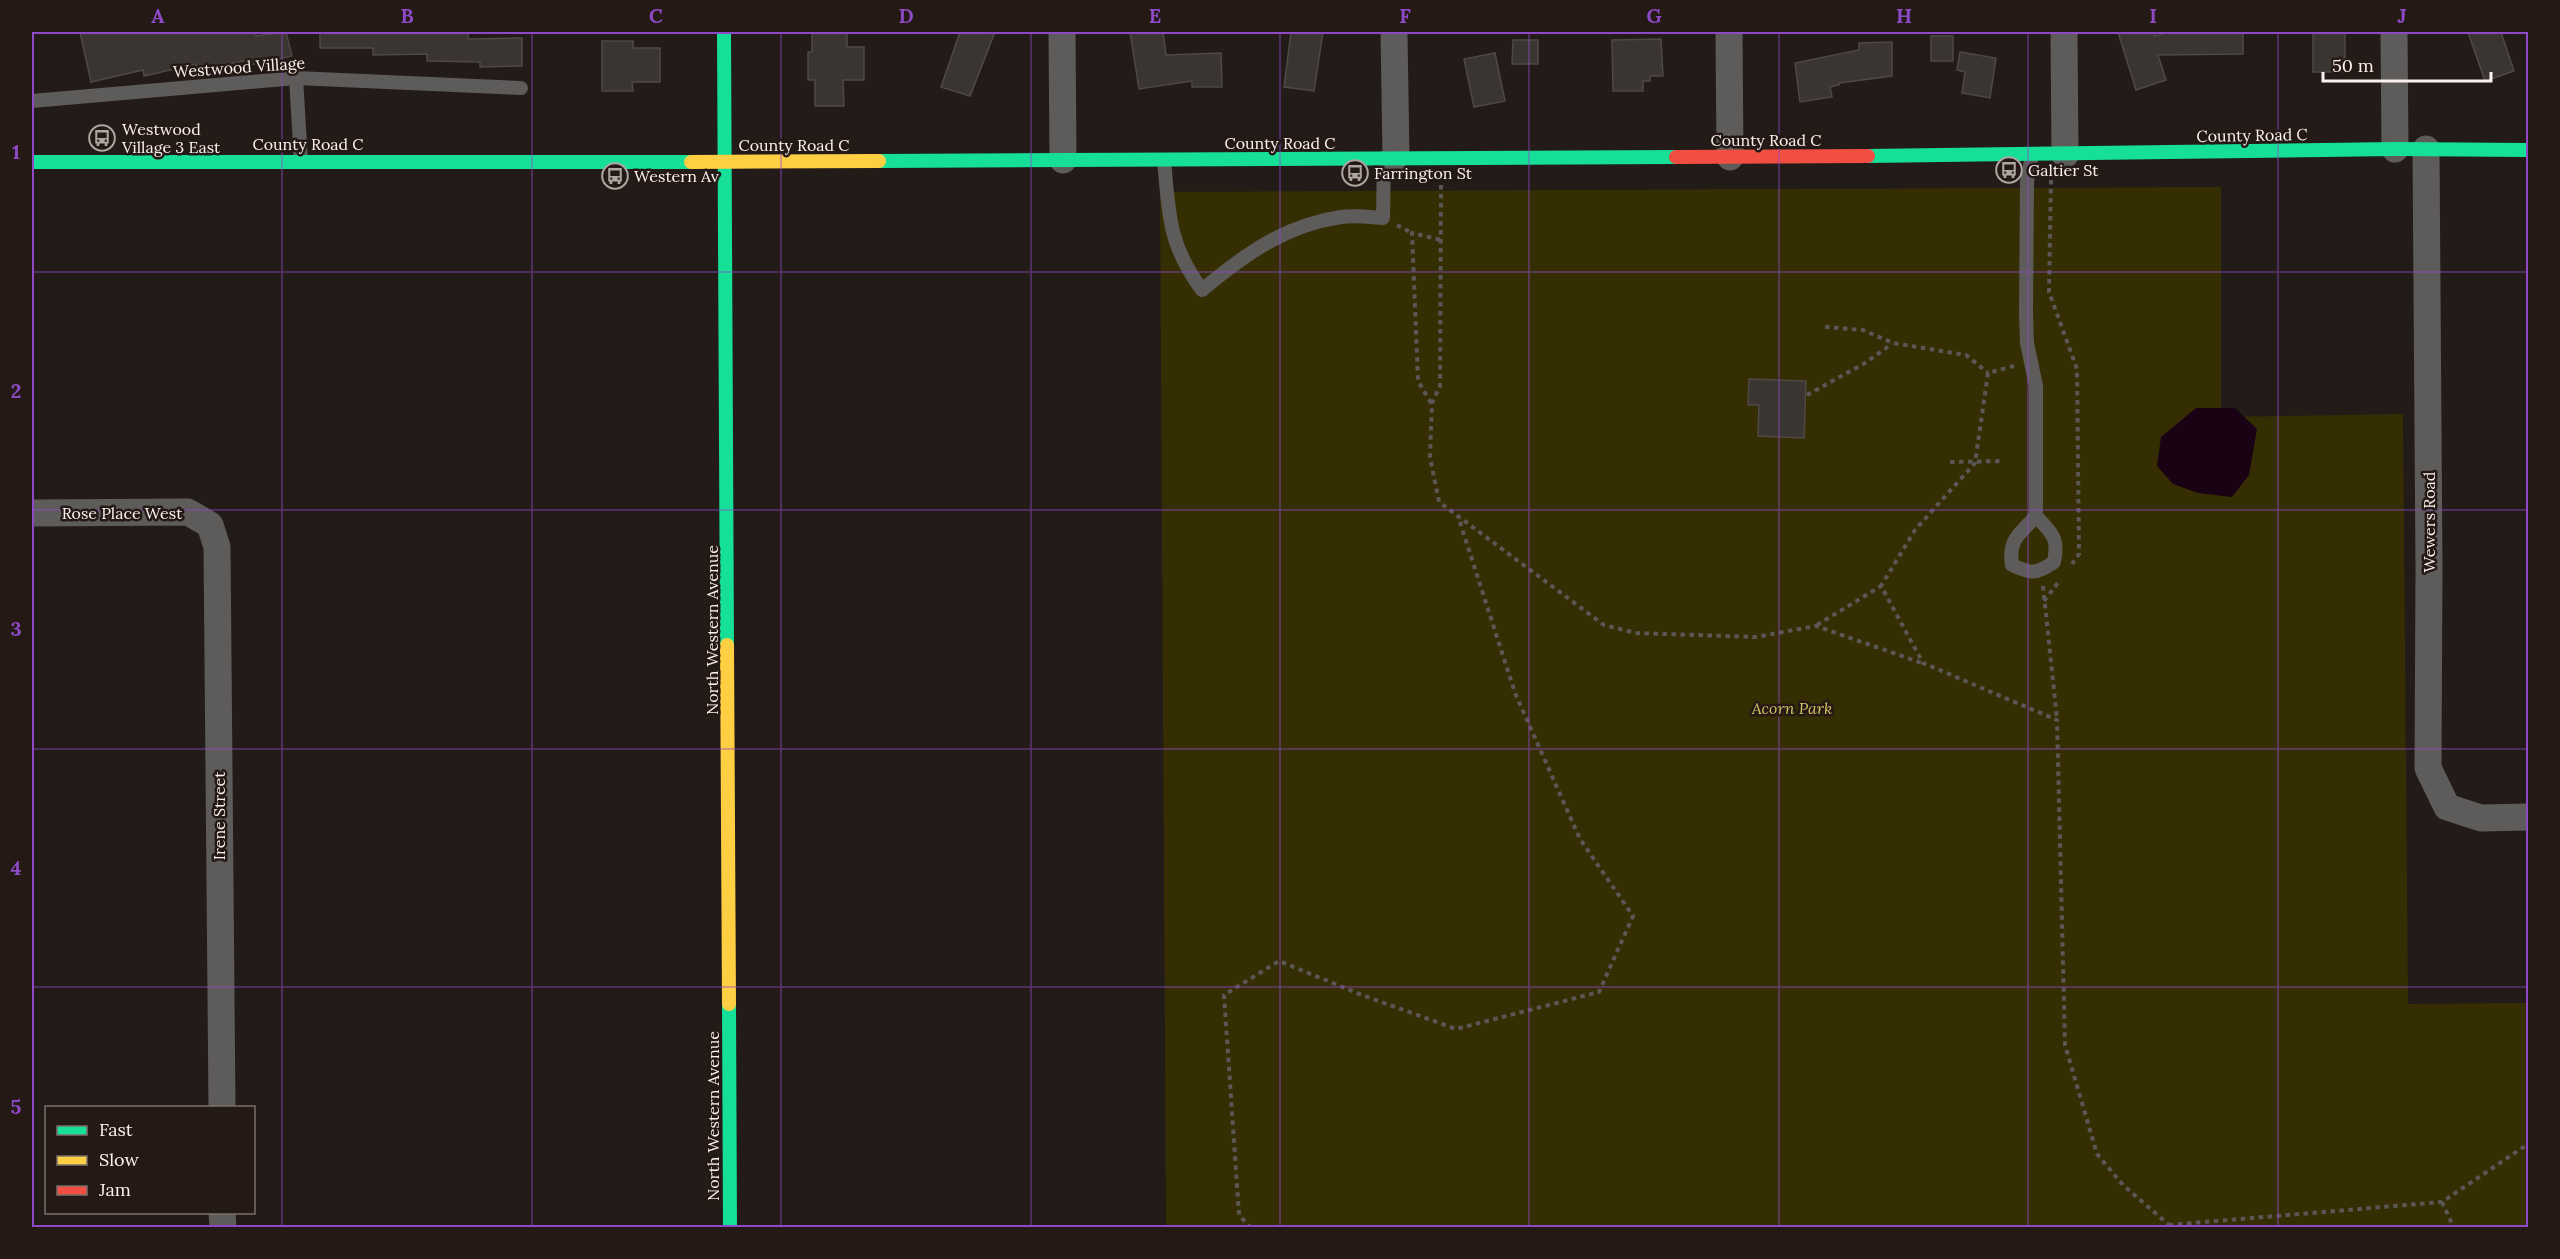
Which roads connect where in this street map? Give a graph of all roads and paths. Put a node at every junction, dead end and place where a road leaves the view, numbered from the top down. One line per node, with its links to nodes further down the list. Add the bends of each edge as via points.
1 (724, 32): 20 (main road, North Western Avenue)
2 (1062, 32): 17 (street)
3 (1394, 32): 15 (street)
4 (1730, 32): 14 (street)
5 (2064, 32): 21 (street)
6 (2394, 32): 10 (street)
7 (296, 78): 8 (lane, Westwood Village); 9 (lane, Westwood Village); 16 (lane)
8 (521, 88)
9 (32, 101)
10 (2395, 149): 11 (main road, County Road C); 21 (main road, County Road C)
11 (2426, 149): 12 (main road, County Road C); 43 (street, Wewers Road, via 2428,768 2447,807 2481,818)
12 (2529, 150)
13 (2032, 155): 14 (main road, County Road C); 21 (main road, County Road C); 26 (lane, via 2027,182 2026,303)
14 (1730, 157): 15 (main road, County Road C)
15 (1390, 158): 18 (main road, County Road C); 18 (lane, via 1383,218 1343,216 1278,236 1244,255 1202,290 1178,251 1169,217)
16 (301, 160): 19 (main road, County Road C); 20 (main road, County Road C)
17 (1063, 160): 18 (main road, County Road C); 20 (main road, County Road C)
18 (1164, 160)
19 (32, 162)
20 (726, 162): 48 (main road, North Western Avenue)
21 (2058, 166): 39 (path, via 2049,292 2077,369 2079,554)
22 (1441, 185): 23 (path)
23 (1441, 240): 29 (path, via 1440,386); 29 (path, via 1412,233 1418,381)
24 (1825, 327): 25 (path, via 1863,330)
25 (1893, 343): 27 (path, via 1966,355); 28 (path)
26 (2031, 361): 27 (path); 35 (lane, via 2036,386)
27 (1989, 373): 32 (path)
28 (1807, 395)
29 (1432, 403): 34 (path, via 1430,458 1439,502)
30 (2002, 461): 32 (path)
31 (1950, 462): 32 (path)
32 (1975, 463): 38 (path, via 1915,530)
33 (32, 513): 36 (street, Rose Place West, via 188,512)
34 (1458, 516): 40 (path, via 1604,625 1636,633 1756,637); 49 (path, via 1515,693 1580,839 1633,915 1599,992 1456,1029 1279,961 1224,995 1239,1215)
35 (2036, 516): 37 (lane, via 2057,546 2054,562); 37 (lane, via 2014,538 2010,551 2012,565 2026,572)
36 (210, 525): 44 (street, Irene Street, via 217,547)
37 (2041, 571): 39 (path)
38 (1881, 586): 40 (path); 41 (path)
39 (2044, 601): 42 (path)
40 (1816, 626): 41 (path)
41 (1923, 663): 42 (path)
42 (2057, 720): 47 (path, via 2065,1044 2097,1154)
43 (2529, 817)
44 (222, 1106)
45 (2529, 1144): 46 (path)
46 (2442, 1202): 47 (path); 50 (path)
47 (2169, 1226)
48 (730, 1227)
49 (1251, 1227)
50 (2454, 1227)

